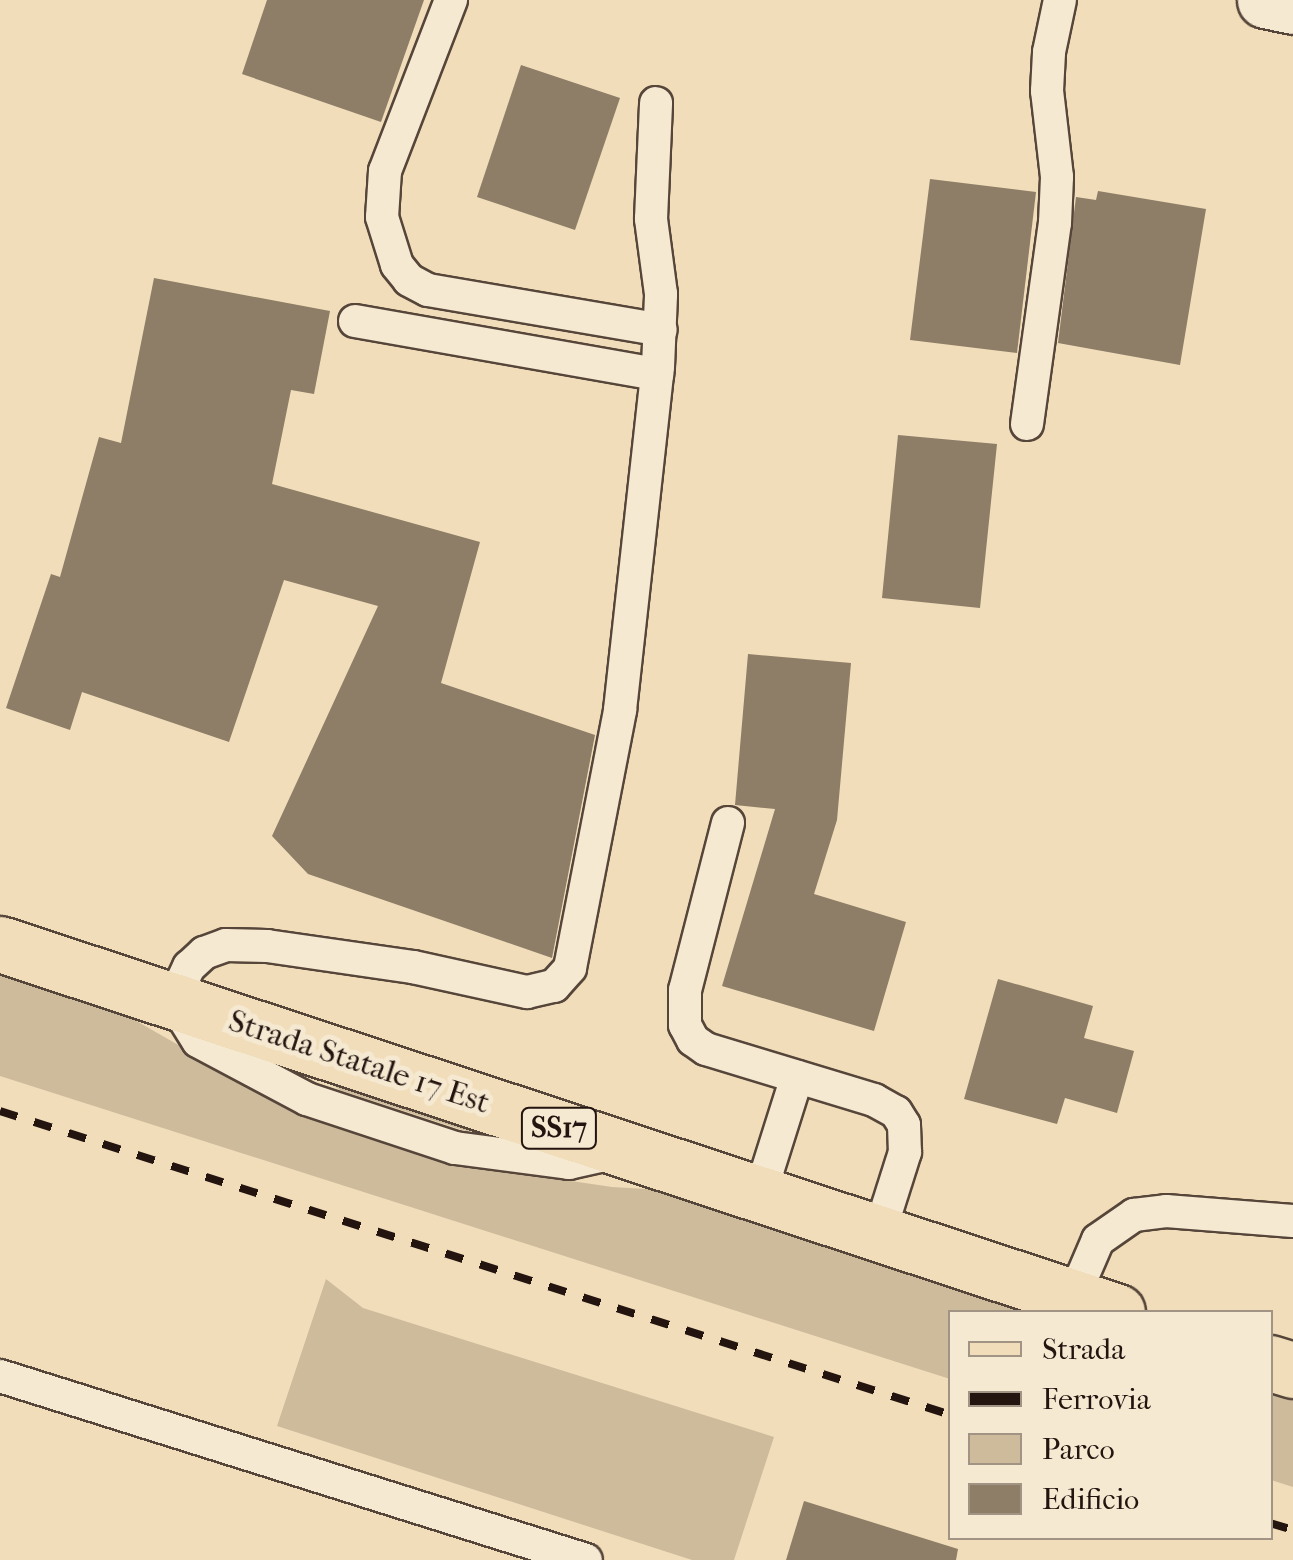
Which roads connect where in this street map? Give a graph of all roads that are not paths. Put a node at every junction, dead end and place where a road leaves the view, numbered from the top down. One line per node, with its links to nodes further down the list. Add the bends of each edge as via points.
1 (451, 0): 7 (lane, via 383,182 382,216 397,265 428,290)
2 (1060, 0): 9 (lane, via 1047,91 1055,224)
3 (1265, 0): 4 (street)
4 (1293, 6)
5 (656, 103): 7 (lane, via 651,218)
6 (355, 321): 8 (lane)
7 (661, 330): 8 (lane)
8 (657, 374): 12 (lane, via 614,750 578,944 566,974 546,990 527,992 239,944 196,960)
9 (1026, 424)
10 (728, 824): 13 (lane, via 682,1017 706,1050)
11 (0, 944): 12 (main road, Strada Statale 17 Est / SS17)
12 (173, 1001): 14 (main road, Strada Statale 17 Est / SS17)
13 (798, 1077): 14 (lane); 16 (lane, via 882,1103 900,1118 903,1163)
14 (760, 1194): 16 (main road, Strada Statale 17 Est / SS17)
15 (1293, 1221): 17 (lane, via 1166,1211 1134,1215 1098,1240)
16 (879, 1234): 17 (main road, Strada Statale 17 Est / SS17)
17 (1095, 1305)
18 (0, 1376): 19 (lane)
19 (586, 1560)

